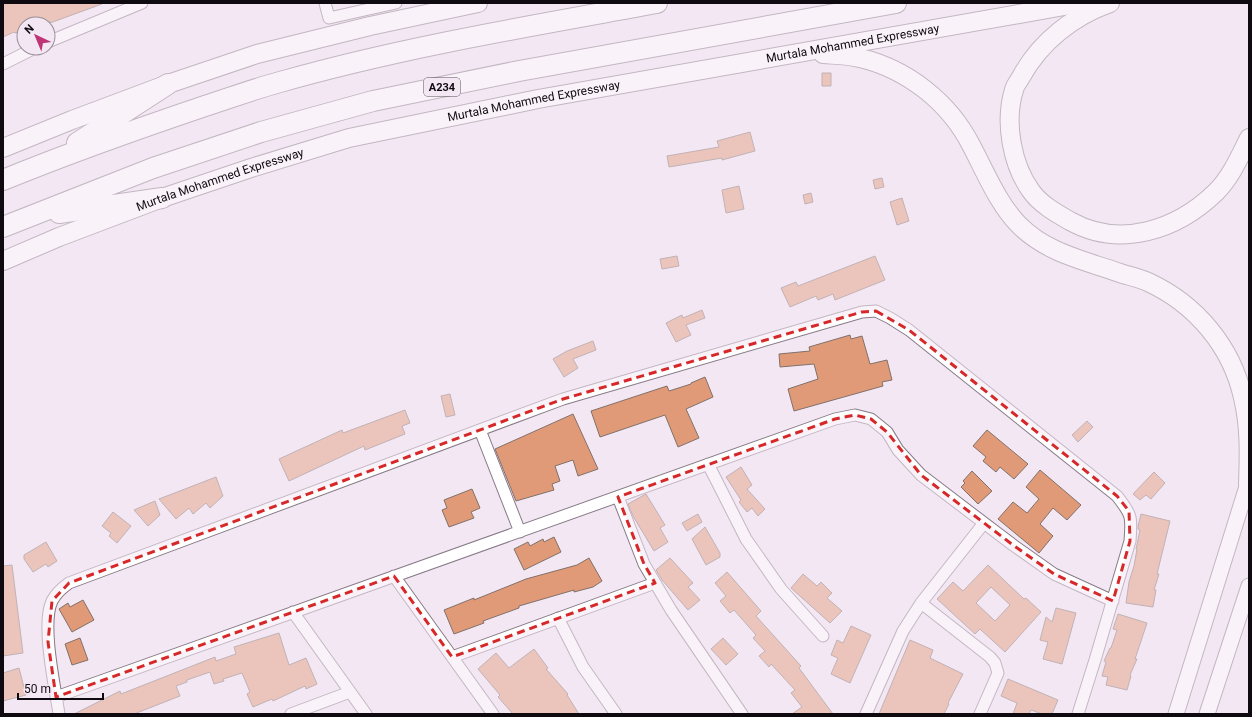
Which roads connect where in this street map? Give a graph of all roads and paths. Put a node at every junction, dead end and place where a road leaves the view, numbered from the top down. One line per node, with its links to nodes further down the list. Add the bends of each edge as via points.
1 (142, 3): 9 (street)
2 (325, 3): 3 (street, via 329,18)
3 (396, 3)
4 (478, 3): 13 (highway, via 257,54)
5 (657, 3): 16 (highway, via 380,56 279,82 156,122)
6 (896, 3): 19 (highway, A234, via 527,70 373,101 254,134 153,168)
7 (1081, 3): 11 (highway, Murtala Mohammed Expressway)
8 (1110, 3): 14 (highway, via 1069,24 1045,43 1027,65 1014,90 1010,114 1011,142 1018,168 1032,192 1053,211 1080,227 1107,234 1137,234 1165,227 1194,210 1216,191 1236,165)
9 (56, 39)
10 (19, 56): 12 (street)
11 (773, 57): 18 (highway, Murtala Mohammed Expressway, via 538,98 349,138); 24 (highway, via 821,54 858,57 884,65 909,78 952,116 970,143 999,199 1019,224 1042,243 1069,257 1147,282 1173,296 1199,317 1219,341 1235,370 1244,398 1249,452)
12 (3, 64)
13 (168, 84): 15 (highway); 16 (highway)
14 (1249, 138)
15 (3, 148)
16 (49, 161): 17 (highway)
17 (3, 180)
18 (162, 198): 19 (highway); 21 (highway, Murtala Mohammed Expressway)
19 (23, 218): 20 (highway, A234)
20 (3, 227)
21 (3, 261)
22 (480, 430): 27 (street); 31 (street, via 563,399 862,312 876,311 915,335 1117,496 1129,511 1132,524 1130,541); 38 (street, via 69,583 52,601 48,614 48,642)
23 (708, 464): 25 (street); 26 (street, via 835,419 855,416 871,419 887,432 898,450 921,475); 35 (street, via 746,539 781,589)
24 (1248, 482): 48 (main road)
25 (618, 497): 27 (street); 29 (street, via 644,564)
26 (984, 523): 31 (street, via 1054,574); 32 (street)
27 (520, 532): 28 (street)
28 (394, 576): 33 (street); 36 (street)
29 (655, 584): 34 (street); 44 (street)
30 (1249, 586): 49 (main road)
31 (1113, 601): 47 (street)
32 (921, 603): 45 (street, via 903,630); 46 (street, via 995,663 998,673)
33 (293, 612): 37 (street); 38 (street)
34 (558, 618): 36 (street); 43 (street, via 583,667)
35 (823, 636)
36 (452, 657): 42 (street)
37 (350, 692): 40 (street); 41 (street)
38 (56, 697): 39 (street)
39 (59, 714)
40 (291, 714)
41 (366, 714)
42 (493, 714)
43 (616, 714)
44 (742, 714)
45 (866, 714)
46 (980, 714)
47 (1078, 714)
48 (1176, 714)
49 (1207, 714)

